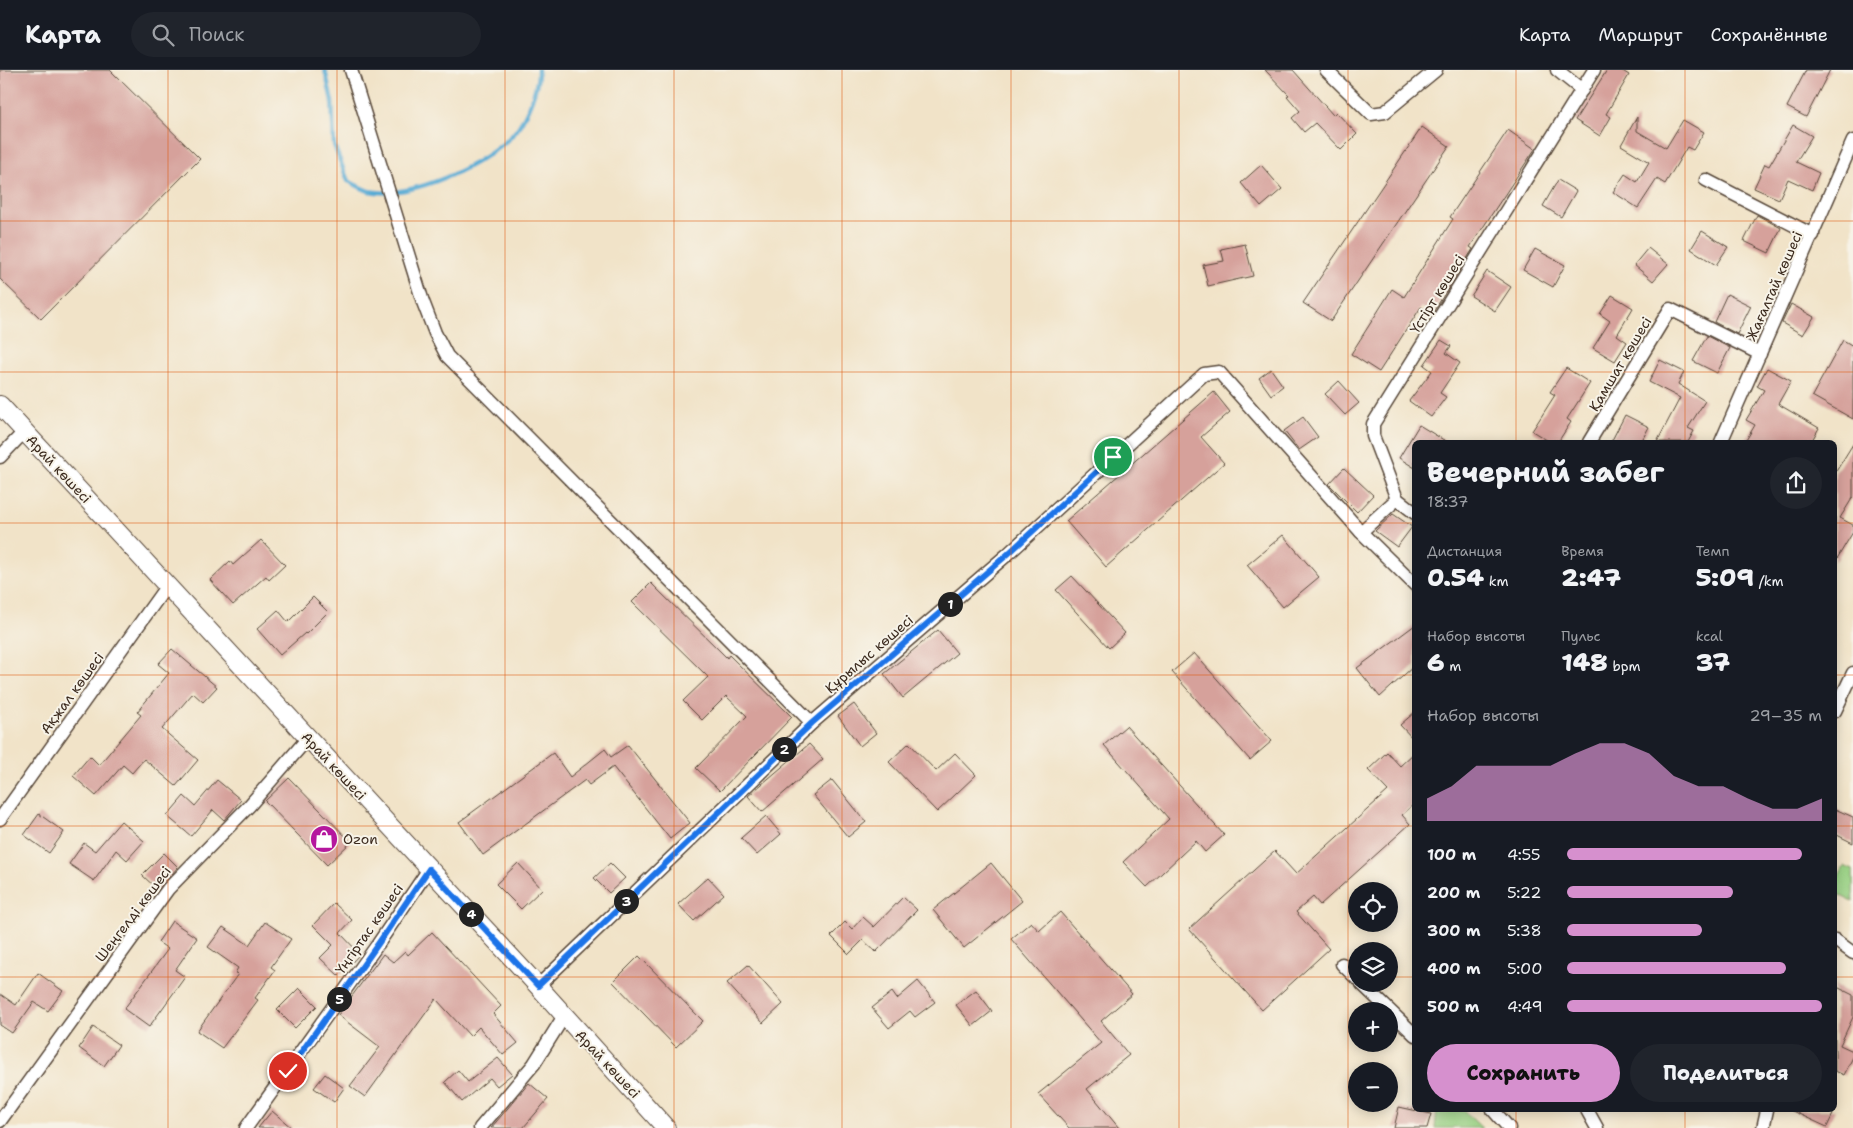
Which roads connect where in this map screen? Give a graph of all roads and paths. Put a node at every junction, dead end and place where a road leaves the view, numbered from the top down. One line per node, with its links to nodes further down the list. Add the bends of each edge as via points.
1 (351, 70): 23 (street, via 423,302 447,356)
2 (1326, 70): 3 (street, via 1371,114 1385,112)
3 (1436, 70)
4 (1557, 70): 6 (street)
5 (1594, 70): 6 (street, Үстірт көшесі)
6 (1582, 90): 16 (street, Үстірт көшесі, via 1373,424 1372,436)
7 (1853, 141): 9 (street, Жағалтай көшесі)
8 (1706, 180): 9 (street)
9 (1813, 235): 10 (street, Жағалтай көшесі)
10 (1760, 354): 13 (street, Қамшат көшесі, via 1670,310); 14 (street, Жағалтай көшесі)
11 (0, 405): 12 (main road, Арай көшесі)
12 (24, 432): 15 (street); 20 (main road, Арай көшесі)
13 (1591, 440)
14 (1722, 440)
15 (0, 457)
16 (1398, 499): 17 (street); 18 (street)
17 (1412, 511)
18 (1361, 532): 19 (street); 23 (street, Құрылыс көшесі, via 1219,372 1204,374 1008,554)
19 (1412, 582)
20 (168, 584): 24 (main road, Арай көшесі); 25 (street, Ақжал көшесі)
21 (1853, 673): 22 (street)
22 (1837, 707)
23 (812, 723): 31 (street, Құрылыс көшесі)
24 (308, 738): 26 (main road, Арай көшесі); 38 (street, Шеңгелді көшесі, via 249,806 168,889)
25 (0, 819)
26 (429, 869): 31 (main road, Арай көшесі); 39 (street, Үңгіртас көшесі)
27 (1837, 941): 28 (street)
28 (1853, 953)
29 (1342, 964): 30 (street)
30 (1348, 970)
31 (538, 986): 33 (main road, Арай көшесі)
32 (1370, 992): 34 (street)
33 (564, 1016): 40 (street, via 534,1064); 41 (main road, Арай көшесі)
34 (1412, 1032)
35 (1495, 1112): 42 (street)
36 (1587, 1112): 43 (street)
37 (1767, 1112): 44 (street)
38 (0, 1121)
39 (246, 1128)
40 (480, 1128)
41 (666, 1128)
42 (1509, 1128)
43 (1597, 1128)
44 (1763, 1128)

